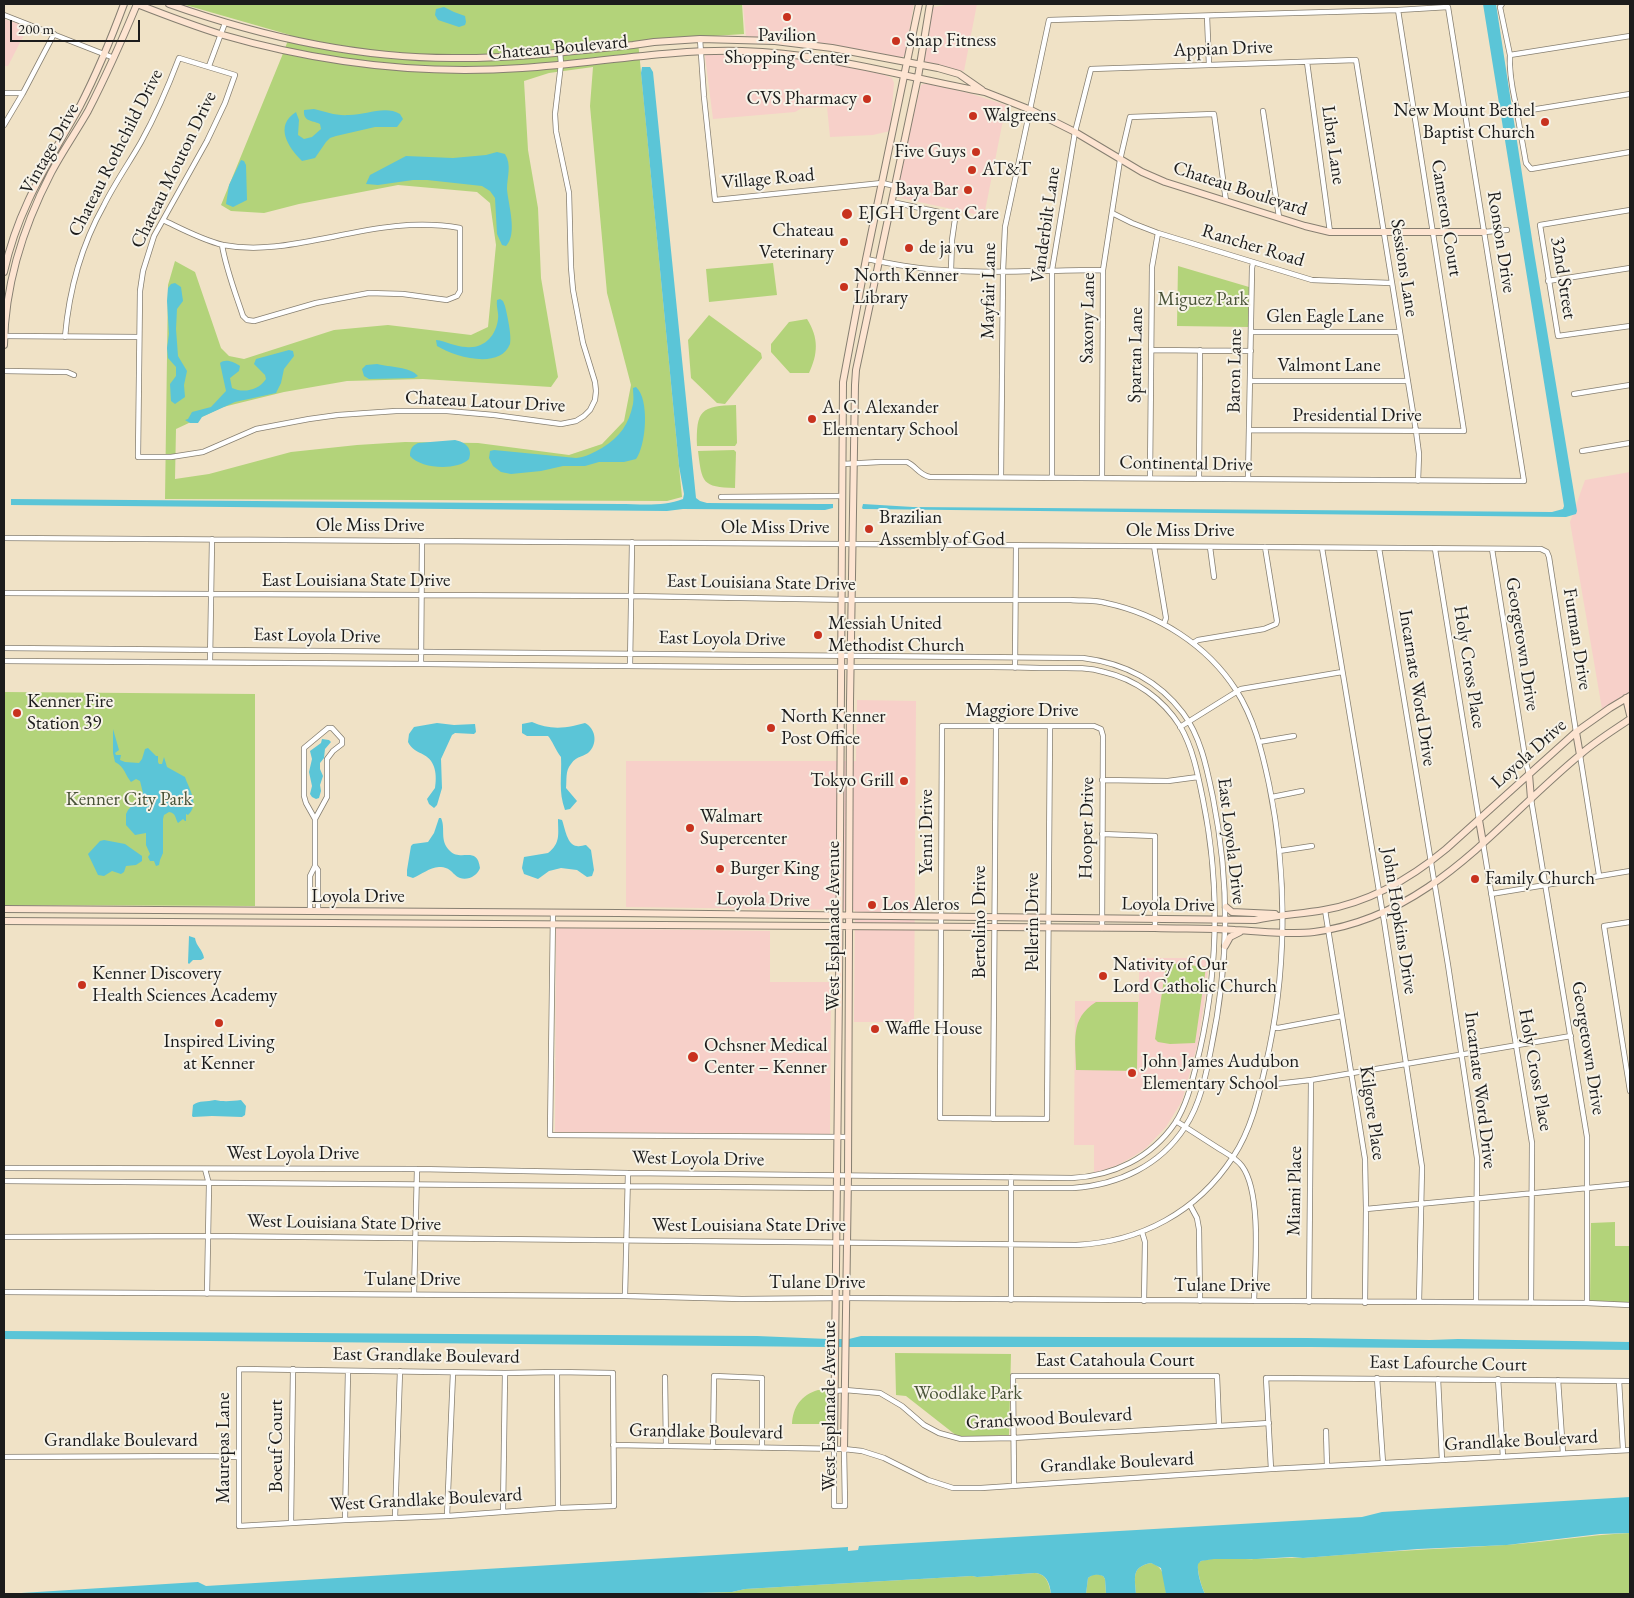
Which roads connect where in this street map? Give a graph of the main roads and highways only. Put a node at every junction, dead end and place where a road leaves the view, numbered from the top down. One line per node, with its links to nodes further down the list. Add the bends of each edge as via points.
1 (124, 4): 35 (main road, Vintage Drive, via 80,105 29,197)
2 (137, 4): 18 (main road, Chateau Boulevard, via 220,34 310,56 362,64 448,70); 36 (main road, Vintage Drive, via 114,58 29,220 9,294)
3 (169, 4): 13 (main road, Chateau Boulevard, via 268,35 364,52 457,58)
4 (930, 4): 6 (main road, West Esplanade Avenue)
5 (918, 6): 6 (main road, via 925,16); 16 (main road, West Esplanade Avenue)
6 (925, 33): 17 (main road, West Esplanade Avenue)
7 (742, 39): 8 (main road, Chateau Boulevard); 9 (main road, Chateau Boulevard, via 700,39); 11 (main road)
8 (758, 40): 10 (main road, Chateau Boulevard); 12 (main road)
9 (633, 46): 13 (main road, Chateau Boulevard); 14 (main road)
10 (832, 48): 15 (main road); 16 (main road, Chateau Boulevard)
11 (742, 51): 12 (main road, Chateau Boulevard); 14 (main road, Chateau Boulevard)
12 (758, 52): 15 (main road, Chateau Boulevard)
13 (522, 56): 18 (main road)
14 (634, 57): 18 (main road, Chateau Boulevard)
15 (830, 59): 19 (main road, Chateau Boulevard)
16 (907, 63): 17 (main road, Chateau Boulevard); 19 (main road, West Esplanade Avenue)
17 (920, 66): 20 (main road, Chateau Boulevard); 21 (main road, West Esplanade Avenue)
18 (523, 68)
19 (905, 74): 21 (main road, Chateau Boulevard); 24 (main road, West Esplanade Avenue)
20 (959, 74): 22 (main road); 23 (main road, Chateau Boulevard)
21 (918, 77): 22 (main road, Chateau Boulevard); 26 (main road, West Esplanade Avenue)
22 (957, 87): 23 (main road, Chateau Boulevard)
23 (986, 92): 33 (main road, Chateau Boulevard, via 1075,132 1142,172 1305,226 1330,232)
24 (900, 99): 25 (main road, West Esplanade Avenue); 26 (main road, via 900,120)
25 (896, 117): 27 (main road, West Esplanade Avenue); 28 (main road, via 898,130)
26 (907, 124): 28 (main road, West Esplanade Avenue)
27 (892, 134): 29 (main road, via 899,144); 30 (main road, West Esplanade Avenue)
28 (905, 135): 29 (main road, West Esplanade Avenue)
29 (899, 165): 31 (main road, West Esplanade Avenue)
30 (876, 210): 31 (main road, via 881,218); 32 (main road, West Esplanade Avenue)
31 (890, 211): 34 (main road, West Esplanade Avenue)
32 (871, 232): 34 (main road, via 877,226); 38 (main road, West Esplanade Avenue)
33 (1484, 232)
34 (885, 237): 39 (main road, West Esplanade Avenue, via 856,370)
35 (4, 272)
36 (4, 336): 37 (main road, Vintage Drive)
37 (4, 345)
38 (842, 395): 39 (main road); 41 (main road, West Esplanade Avenue)
39 (854, 404): 40 (main road, West Esplanade Avenue)
40 (854, 437): 41 (main road); 44 (main road, West Esplanade Avenue)
41 (842, 443): 43 (main road, West Esplanade Avenue)
42 (1628, 697): 45 (main road); 47 (main road, Loyola Drive)
43 (840, 702): 44 (main road); 49 (main road, West Esplanade Avenue)
44 (850, 702): 48 (main road, West Esplanade Avenue)
45 (1630, 715)
46 (1630, 719): 50 (main road, Loyola Drive)
47 (1576, 732): 50 (main road); 51 (main road, Loyola Drive)
48 (850, 753): 49 (main road); 54 (main road, West Esplanade Avenue)
49 (840, 754): 53 (main road, West Esplanade Avenue)
50 (1580, 755): 52 (main road, Loyola Drive)
51 (1529, 774): 52 (main road); 55 (main road, Loyola Drive)
52 (1531, 799): 56 (main road, Loyola Drive)
53 (840, 801): 54 (main road); 57 (main road, West Esplanade Avenue)
54 (850, 801): 58 (main road, West Esplanade Avenue)
55 (1478, 820): 56 (main road); 71 (main road, Loyola Drive, via 1430,862 1400,883 1357,901)
56 (1482, 843): 83 (main road, Loyola Drive, via 1434,884 1382,913 1329,929 1283,934)
57 (840, 848): 58 (main road); 68 (main road, West Esplanade Avenue)
58 (849, 848): 69 (main road, West Esplanade Avenue)
59 (1226, 906): 71 (main road, via 1232,912)
60 (4, 909): 61 (main road, Loyola Drive)
61 (114, 910): 62 (main road, Loyola Drive); 73 (main road)
62 (204, 910): 63 (main road, Loyola Drive); 74 (main road)
63 (275, 911): 64 (main road, Loyola Drive); 75 (main road)
64 (364, 912): 65 (main road, Loyola Drive); 76 (main road)
65 (395, 912): 66 (main road, Loyola Drive); 77 (main road)
66 (479, 913): 67 (main road, Loyola Drive); 78 (main road)
67 (637, 914): 68 (main road, Loyola Drive); 79 (main road)
68 (839, 916): 69 (main road, Loyola Drive); 80 (main road, West Esplanade Avenue)
69 (848, 916): 70 (main road, Loyola Drive); 81 (main road, West Esplanade Avenue)
70 (868, 916): 71 (main road, Loyola Drive, via 1226,921); 82 (main road)
71 (1283, 916)
72 (4, 921): 73 (main road, Loyola Drive)
73 (114, 921): 74 (main road, Loyola Drive)
74 (203, 922): 75 (main road, Loyola Drive)
75 (275, 922): 76 (main road, Loyola Drive)
76 (363, 923): 77 (main road, Loyola Drive)
77 (395, 923): 78 (main road, Loyola Drive)
78 (479, 924): 79 (main road, Loyola Drive)
79 (636, 925): 80 (main road, Loyola Drive)
80 (839, 926): 81 (main road, Loyola Drive); 85 (main road, West Esplanade Avenue)
81 (848, 926): 82 (main road, Loyola Drive); 86 (main road, West Esplanade Avenue)
82 (868, 926): 83 (main road, Loyola Drive)
83 (1247, 930): 84 (main road, via 1233,934)
84 (1226, 946)
85 (834, 1449)
86 (844, 1449)

